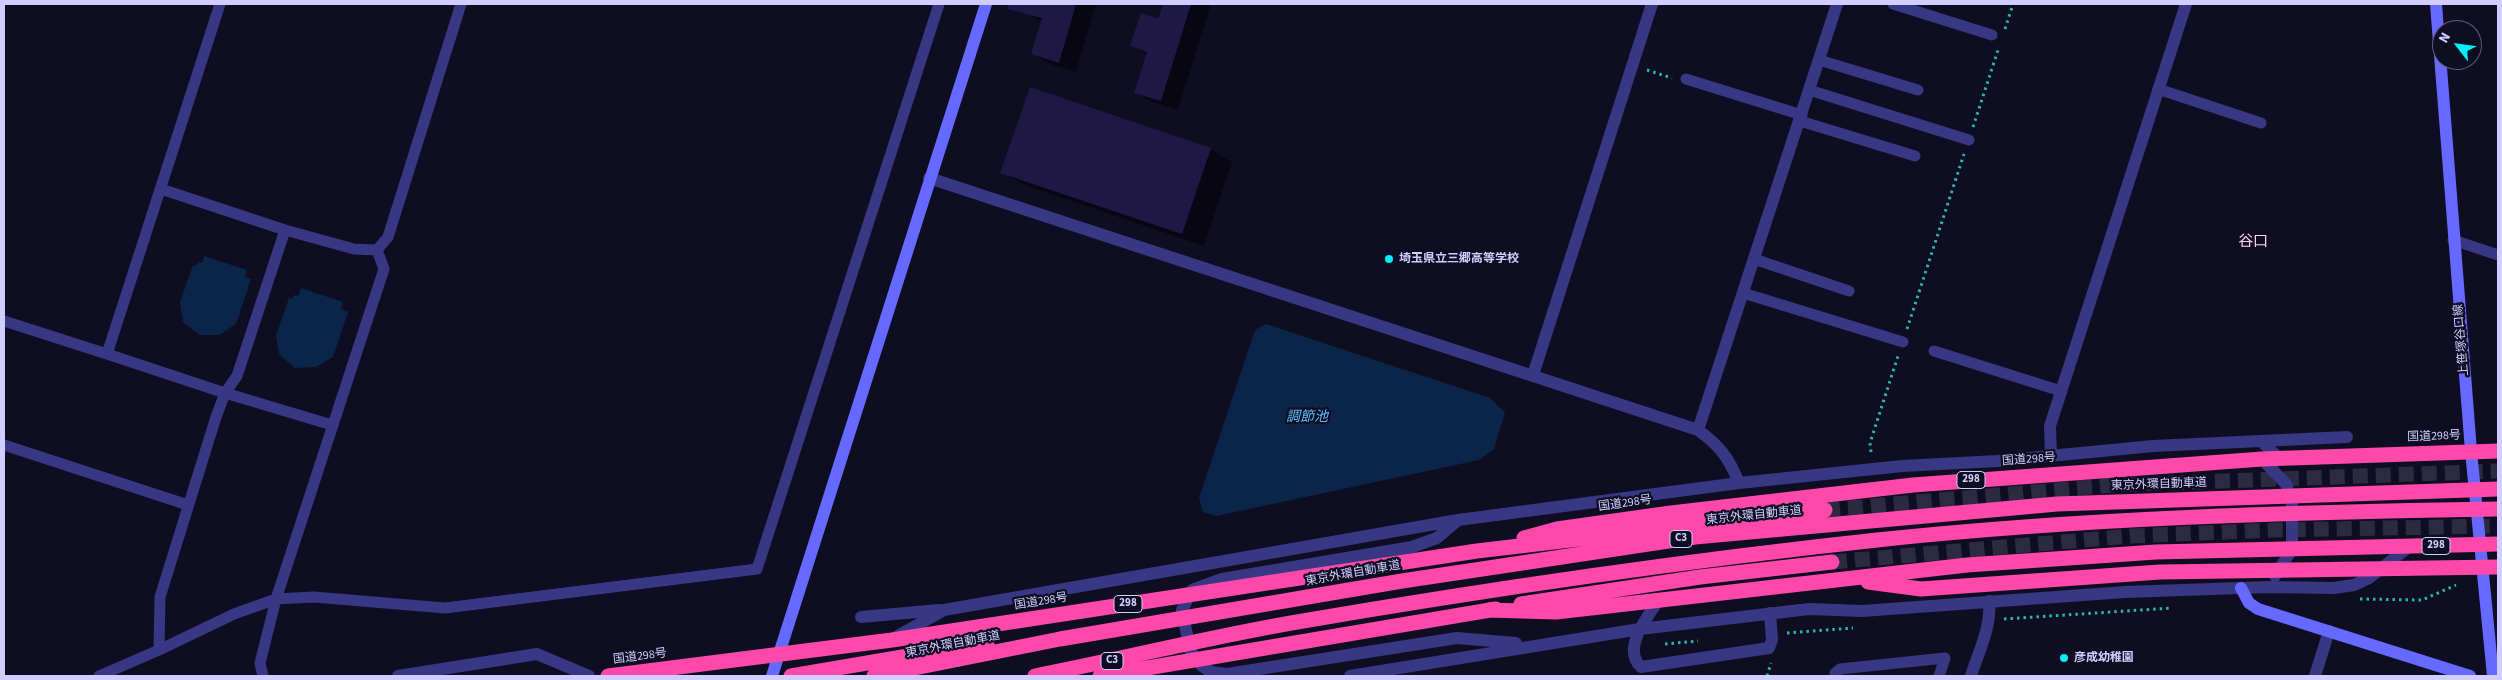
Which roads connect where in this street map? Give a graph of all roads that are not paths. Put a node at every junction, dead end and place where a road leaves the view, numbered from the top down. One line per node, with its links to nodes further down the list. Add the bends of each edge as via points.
1 (220, 4): 21 (lane)
2 (461, 4): 24 (lane, via 388,237)
3 (939, 4): 63 (lane, via 757,569 445,608 314,596)
4 (986, 4): 20 (street)
5 (1652, 4): 33 (street)
6 (1837, 4): 11 (street)
7 (1893, 4): 10 (lane)
8 (2186, 4): 13 (street)
9 (2436, 4): 23 (street, 上笹塚谷口線)
10 (1996, 38)
11 (1819, 60): 14 (street); 15 (lane)
12 (1686, 79): 16 (lane)
13 (2158, 89): 17 (lane); 34 (street)
14 (1810, 90): 16 (street); 18 (lane)
15 (1918, 90)
16 (1801, 118): 19 (lane); 26 (street)
17 (2261, 123)
18 (1969, 140)
19 (1915, 156)
20 (929, 178): 33 (street); 76 (street)
21 (160, 189): 22 (lane); 32 (lane)
22 (285, 230): 24 (lane, via 354,249); 35 (lane, via 236,376)
23 (2454, 240): 25 (lane); 41 (street, 上笹塚谷口線)
24 (377, 250): 36 (lane, via 384,270)
25 (2498, 255)
26 (1754, 259): 27 (lane); 28 (street)
27 (1849, 291)
28 (1744, 293): 30 (lane); 37 (street)
29 (4, 321): 32 (lane)
30 (1903, 342)
31 (1934, 351): 34 (lane)
32 (107, 354): 35 (lane)
33 (1533, 376): 37 (street)
34 (2061, 391): 43 (street, via 2050,426)
35 (226, 394): 36 (lane); 50 (lane)
36 (332, 425): 63 (lane)
37 (1698, 430): 47 (street, via 1718,445 1732,465)
38 (2347, 437): 39 (street)
39 (2262, 441): 43 (street); 44 (street)
40 (4, 445): 50 (lane)
41 (2471, 451): 42 (highway, 国道298号 / 298); 44 (highway, 国道298号 / 298); 55 (street, 上笹塚谷口線)
42 (2498, 451)
43 (2051, 455): 46 (street)
44 (2279, 458): 45 (highway, 国道298号 / 298)
45 (2262, 459): 48 (highway, 国道298号 / 298); 61 (street, via 2286,484 2293,524 2292,549)
46 (1902, 466): 47 (street); 48 (street)
47 (1739, 483): 53 (street)
48 (1913, 485): 57 (highway, 国道298号 / 298, via 1557,529)
49 (2498, 489): 72 (highway, 東京外環自動車道 / C3, via 2058,504 1714,536 1402,581)
50 (188, 505): 75 (lane, via 160,597)
51 (2498, 509): 86 (highway, C3, via 2274,514 2053,525 1880,540 1476,593 1292,623)
52 (1825, 510): 57 (highway, 国道298号 / 298)
53 (1458, 520): 66 (street); 74 (street, via 1438,538 1412,547 1222,579 1192,590 1182,610 1190,650 1201,666 1211,672 1227,674 1457,638)
54 (2498, 544): 55 (highway, 298)
55 (2480, 545): 56 (highway, 298); 93 (street, 上笹塚谷口線)
56 (2410, 546): 60 (highway, 298, via 2156,552 1977,564); 61 (street, via 2369,578 2354,585 2334,588)
57 (1477, 551): 73 (highway, 国道298号 / 298)
58 (1832, 562): 67 (highway, 298, via 1691,578)
59 (2498, 567): 60 (highway, via 2160,572 1921,589)
60 (1847, 579): 64 (highway, 298)
61 (2268, 587): 62 (street)
62 (2241, 588): 65 (street); 71 (street, via 2249,603 2258,609)
63 (276, 599): 75 (lane, via 234,614); 79 (lane, via 260,663)
64 (1659, 599): 67 (highway, 298, via 1556,612); 70 (street)
65 (1989, 602): 68 (street, via 1862,611 1809,609); 90 (street, via 1987,628)
66 (944, 610): 69 (street); 73 (street)
67 (1488, 610): 87 (highway, 298)
68 (1770, 613): 70 (street); 70 (street, via 1772,634 1768,648 1641,667 1635,662 1633,646)
69 (861, 617)
70 (1640, 629): 74 (street)
71 (2329, 631): 91 (street); 92 (street)
72 (1060, 639): 84 (highway, via 961,648); 85 (highway, 東京外環自動車道 / C3)
73 (892, 640): 76 (highway, 国道298号 / 298)
74 (1536, 645): 88 (street)
75 (159, 650): 78 (lane)
76 (780, 654): 82 (highway, 国道298号 / 298); 83 (street)
77 (1838, 675): 89 (lane, via 1840,669 1945,658)
78 (99, 676)
79 (264, 676)
80 (398, 676): 81 (street, via 537,654)
81 (589, 676)
82 (608, 676)
83 (772, 676)
84 (791, 676)
85 (874, 676)
86 (1035, 676)
87 (1100, 676)
88 (1350, 676)
89 (1939, 676)
90 (1971, 676)
91 (2315, 676)
92 (2470, 676)
93 (2493, 676)

